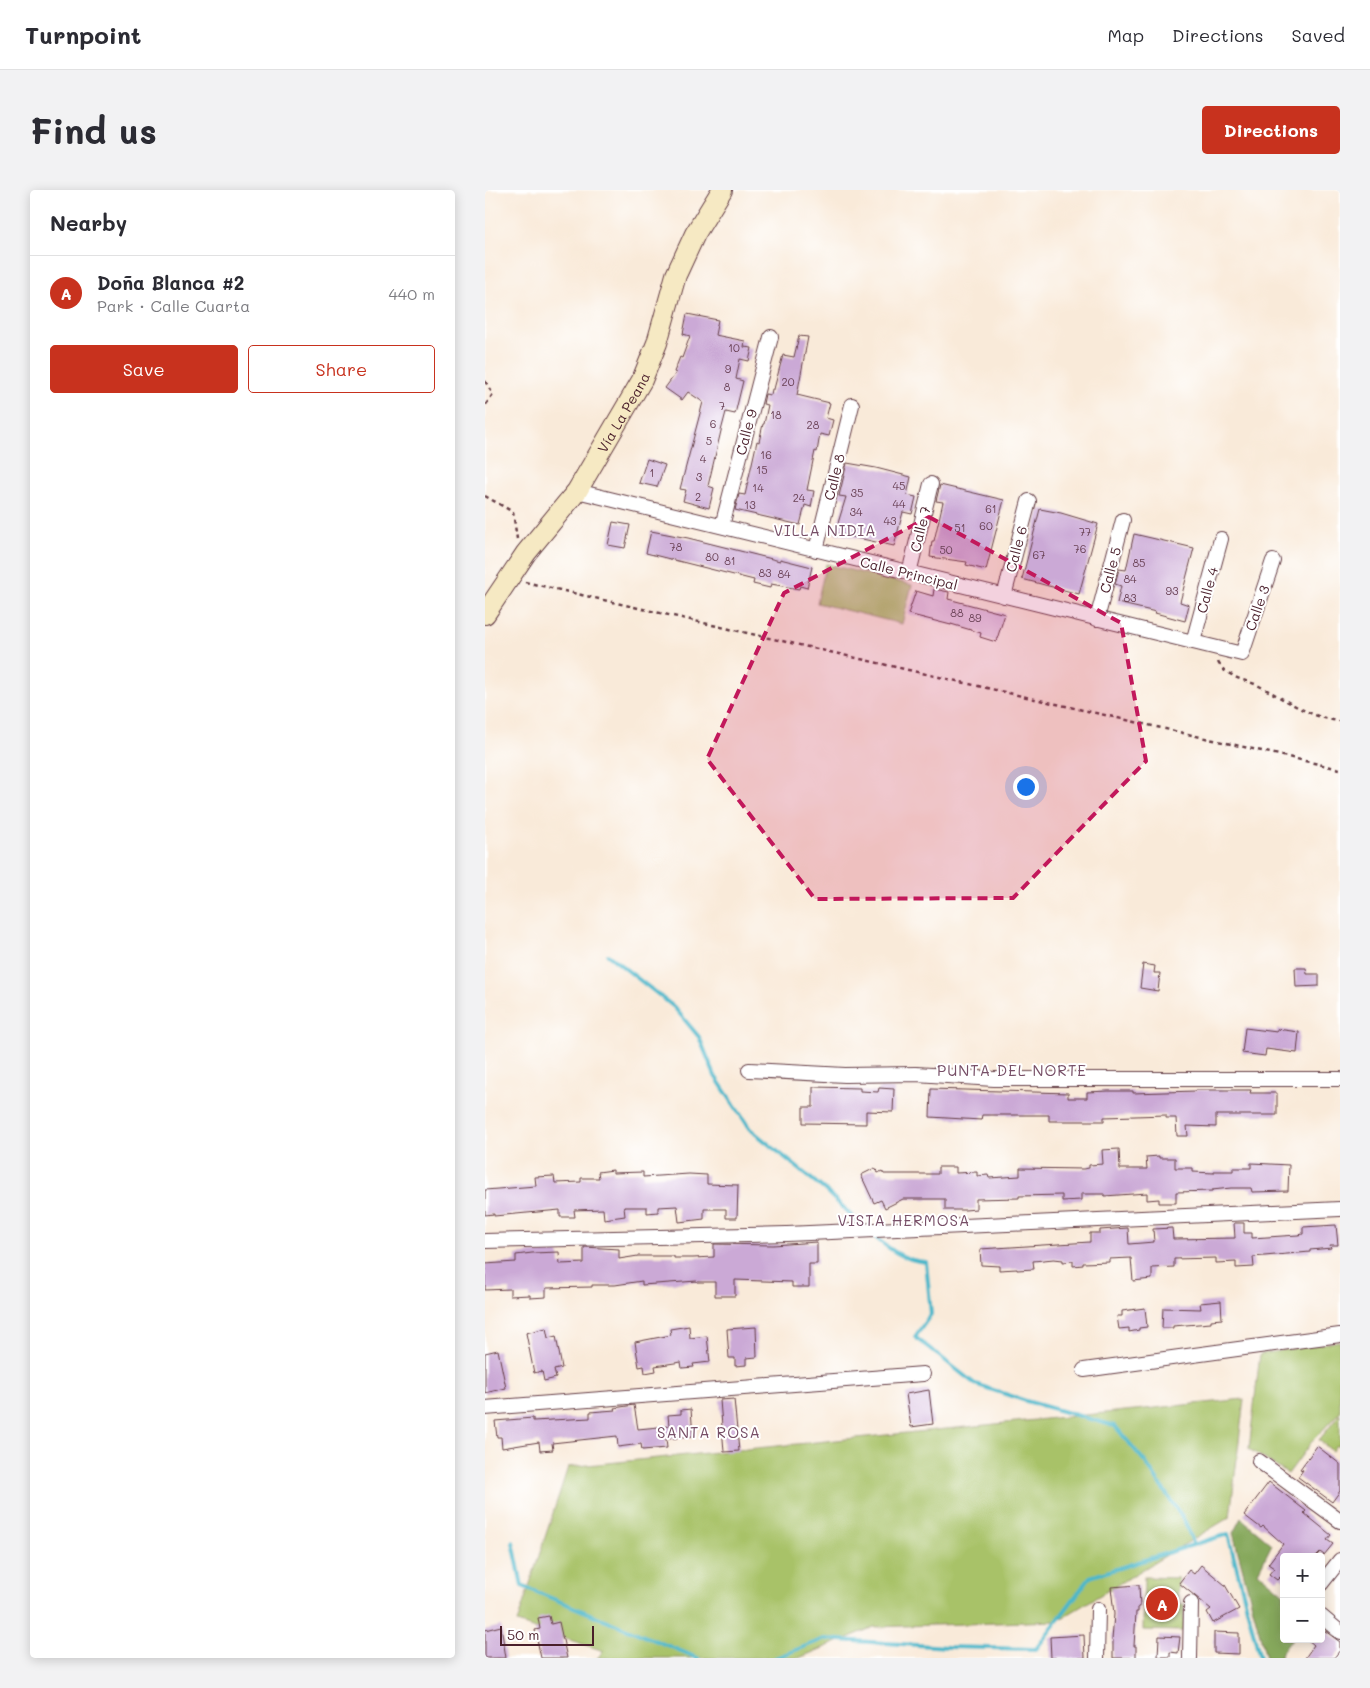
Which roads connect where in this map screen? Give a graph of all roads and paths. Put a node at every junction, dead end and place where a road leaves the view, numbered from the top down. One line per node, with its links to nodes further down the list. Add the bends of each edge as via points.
1 (722, 190): 7 (street, Vía La Peana, via 695,234 676,274 657,343 642,380)
2 (771, 337): 11 (street, Calle 9)
3 (485, 381): 5 (path, via 493,394)
4 (852, 404): 13 (street, Calle 8)
5 (485, 406)
6 (931, 484): 16 (street, Calle 7)
7 (577, 491): 11 (street, Calle Principal); 14 (street, Vía La Peana)
8 (485, 496): 14 (path, via 513,512 516,538)
9 (1029, 501): 18 (street, Calle 6)
10 (1123, 520): 20 (street, Calle 5)
11 (722, 526): 13 (street, Calle Principal)
12 (1221, 538): 21 (street, Calle 4)
13 (817, 550): 16 (street, Calle Principal)
14 (527, 553): 17 (street, Vía La Peana)
15 (1273, 561): 23 (street, Calle 3)
16 (909, 573): 18 (street, Calle Principal)
17 (509, 578): 19 (street, Vía La Peana); 25 (path)
18 (1004, 596): 20 (street, Calle Principal)
19 (485, 614)
20 (1097, 619): 21 (street, Calle Principal)
21 (1193, 642): 22 (street, Calle Principal)
22 (1216, 648): 23 (street, Calle Principal); 24 (path, via 1221,668 1233,676 1250,681 1301,709)
23 (1241, 654)
24 (1340, 721)
25 (1340, 769)
26 (749, 1070): 27 (street, via 994,1079)
27 (1340, 1079)
28 (1340, 1209): 29 (street, via 787,1234)
29 (485, 1241)
30 (1340, 1335): 31 (street)
31 (1084, 1370)
32 (923, 1374): 33 (street)
33 (485, 1408)
34 (1259, 1461): 35 (street)
35 (1340, 1521)
36 (1340, 1560): 37 (street)
37 (1325, 1579)
38 (1191, 1603): 43 (street)
39 (1098, 1608): 42 (street)
40 (1325, 1619): 41 (street)
41 (1340, 1632)
42 (1097, 1658)
43 (1191, 1658)

